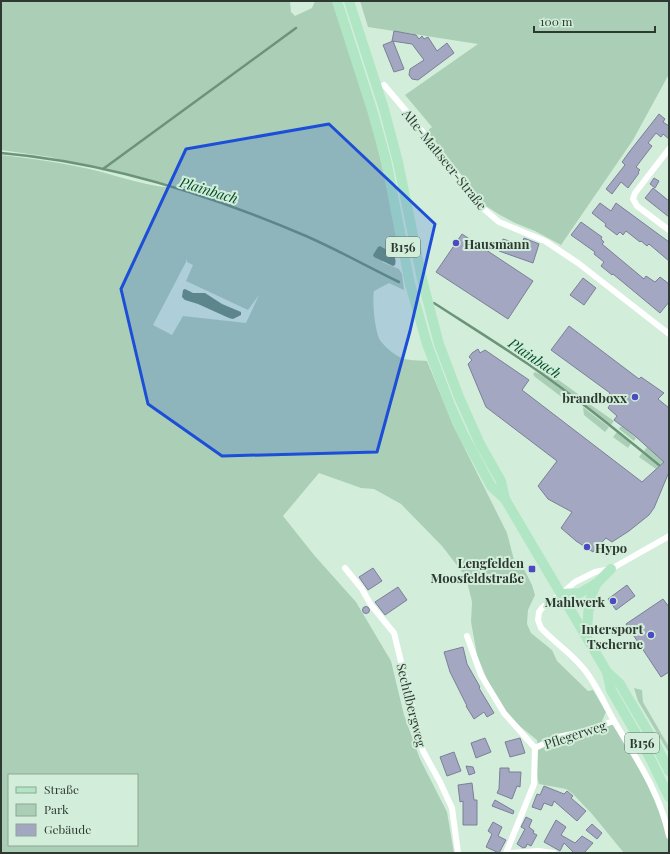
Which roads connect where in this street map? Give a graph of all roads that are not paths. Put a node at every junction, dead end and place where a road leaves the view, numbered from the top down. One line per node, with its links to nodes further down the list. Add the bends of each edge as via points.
1 (337, 1): 7 (main road, B156, via 386,160 410,284 427,344 463,434 491,486)
2 (348, 1): 7 (main road, B156, via 384,109 439,344 458,397 501,481)
3 (384, 85): 6 (street, Alte-Mattseer-Straße, via 487,212 499,222 546,241)
4 (669, 149): 5 (street, via 633,199 637,206)
5 (669, 230)
6 (669, 334)
7 (505, 499): 12 (main road, B156)
8 (669, 536): 10 (street)
9 (344, 568): 21 (street, Sechtlbergweg, via 394,633 423,751 452,808)
10 (611, 569): 11 (main road); 12 (street, via 595,572 574,582)
11 (597, 583): 12 (main road, via 580,593); 14 (main road, via 588,604)
12 (561, 594): 14 (main road, B156); 16 (street, via 545,604 539,612 541,628 583,667)
13 (467, 636): 17 (street, Pflegerweg, via 481,674 504,713)
14 (587, 637): 15 (main road, B156)
15 (607, 672): 18 (main road, B156, via 620,684); 19 (main road, B156, via 611,690)
16 (614, 721): 17 (street, Pflegerweg, via 558,737); 20 (street, via 653,787)
17 (535, 748): 22 (street, Pflegerweg, via 534,784)
18 (669, 771)
19 (669, 797)
20 (669, 836)
21 (458, 853)
22 (506, 853)
23 (510, 853): 24 (street)
24 (554, 853)

